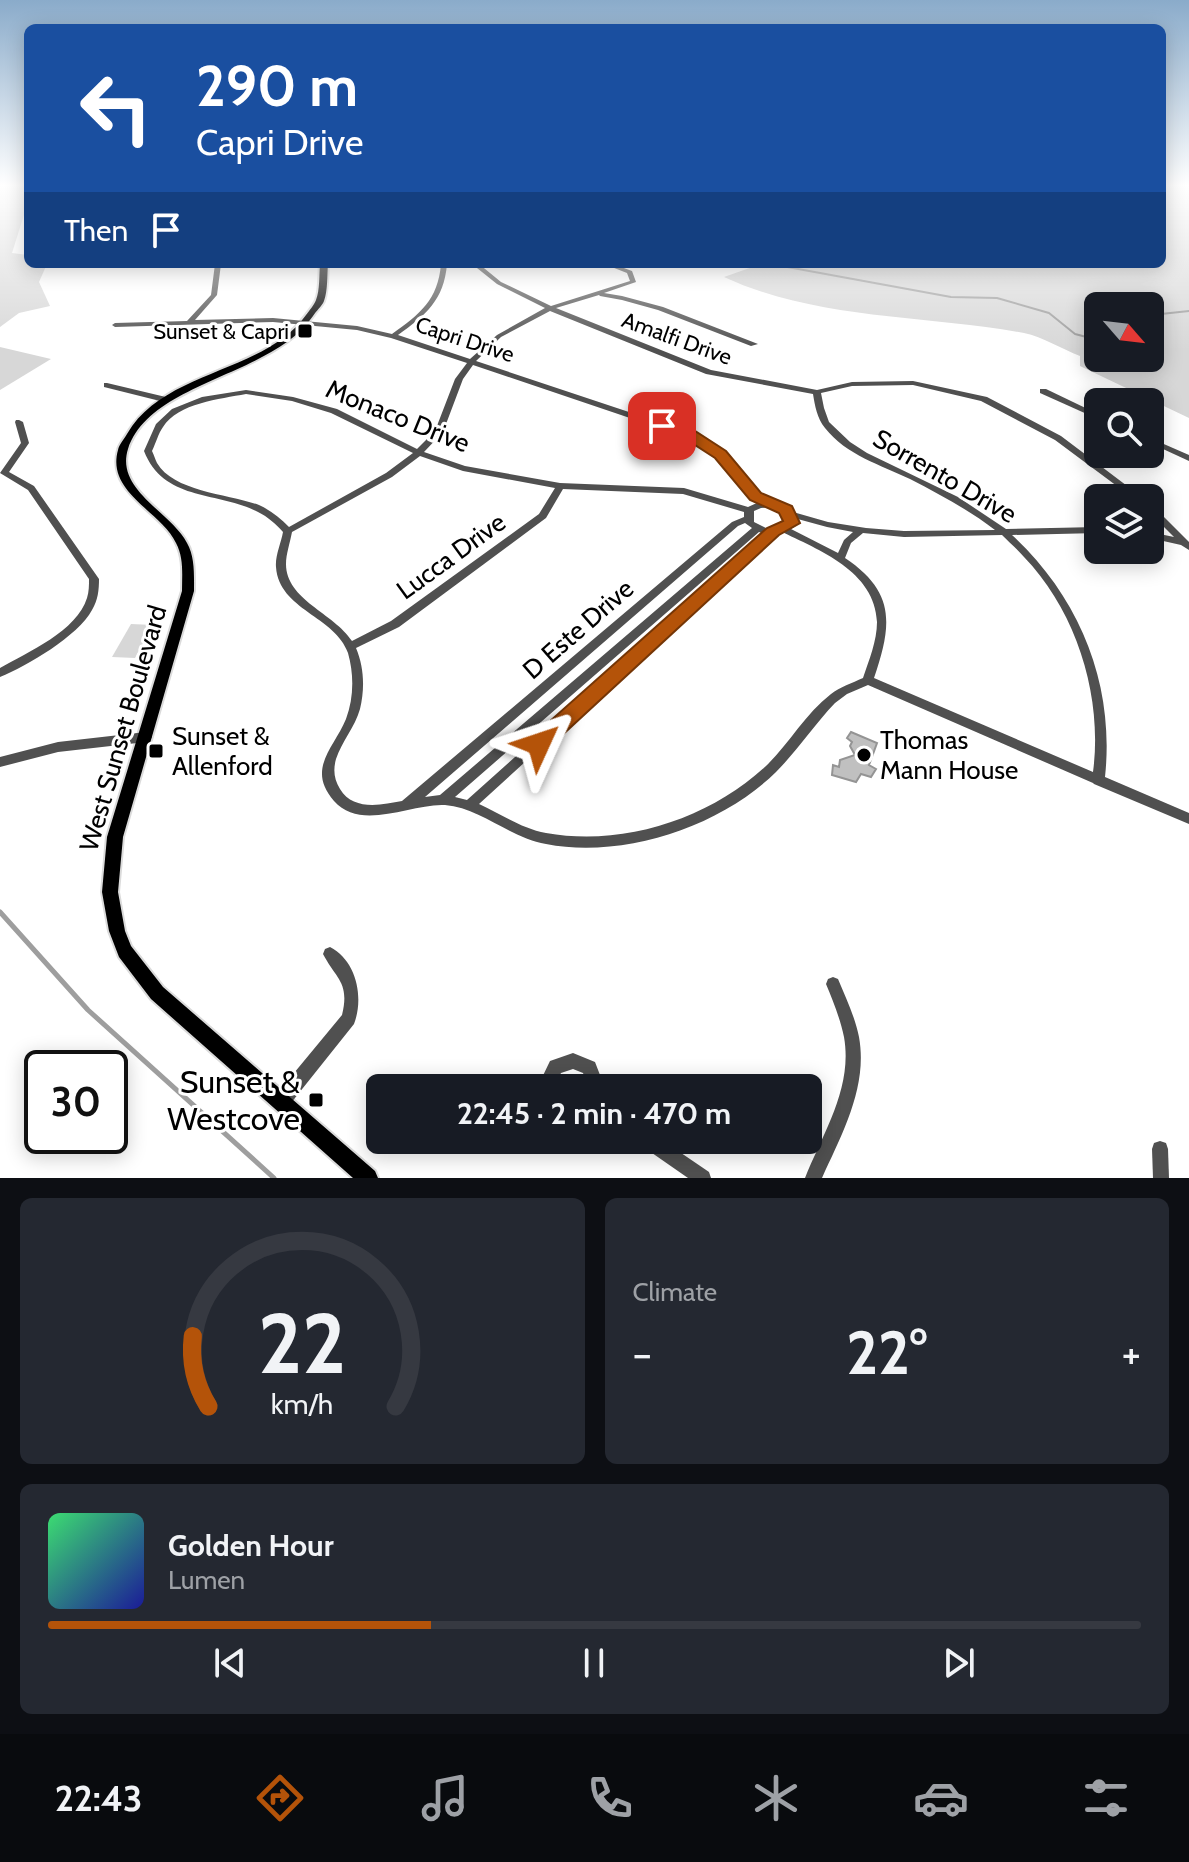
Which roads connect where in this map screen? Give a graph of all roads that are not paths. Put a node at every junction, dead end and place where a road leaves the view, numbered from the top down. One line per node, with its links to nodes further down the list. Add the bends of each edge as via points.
1 (217, 268): 9 (street, via 214,295)
2 (324, 268): 8 (main road, West Sunset Boulevard, via 323,289)
3 (444, 268): 11 (street, via 444,283 434,302)
4 (480, 268): 7 (street, Amalfi Drive)
5 (618, 268): 6 (street, via 630,272 634,279 629,285)
6 (596, 294): 7 (street); 12 (street, via 670,312)
7 (550, 308): 13 (street, via 499,336); 16 (street, Amalfi Drive, via 709,372)
8 (304, 322): 9 (street, Capri Drive); 11 (street, Capri Drive); 17 (main road, West Sunset Boulevard, via 260,355)
9 (189, 323): 10 (street, Capri Drive)
10 (115, 325)
11 (393, 336): 13 (street, Capri Drive)
12 (754, 344)
13 (471, 362): 23 (street, via 439,432); 28 (street, Capri Drive, via 689,435 721,454)
14 (107, 385): 17 (street)
15 (1043, 391): 18 (street)
16 (817, 392): 26 (street, Amalfi Drive, via 897,382 967,393 1058,438); 37 (street, Sorrento Drive, via 824,420 842,441)
17 (162, 403): 19 (street); 20 (main road, West Sunset Boulevard)
18 (1084, 410)
19 (171, 414): 20 (street, Monaco Drive); 23 (street, Monaco Drive, via 224,394 272,395 334,411); 35 (street, via 151,438 148,451 155,469 202,492 260,509)
20 (144, 418): 44 (main road, West Sunset Boulevard, via 123,449 124,477 135,496 182,542 188,591)
21 (19, 422): 25 (street, via 25,443)
22 (1164, 446): 24 (street)
23 (418, 453): 27 (street, Monaco Drive, via 463,468); 35 (street)
24 (1189, 458)
25 (2, 473): 42 (street, via 31,488 94,579 96,590 92,604 63,634)
26 (1120, 484)
27 (560, 486): 29 (street, Monaco Drive, via 684,491); 41 (street, Lucca Drive, via 543,516 395,624)
28 (766, 504): 29 (street, D Este Drive); 30 (street)
29 (748, 514): 32 (street); 49 (street, D Este Drive)
30 (790, 514): 33 (street, via 792,523); 36 (street)
31 (1164, 522): 39 (street)
32 (758, 528): 33 (street); 47 (street, D Este Drive)
33 (778, 530): 40 (street); 48 (street)
34 (1084, 530): 37 (street)
35 (288, 531): 41 (street, via 281,568 287,586)
36 (860, 531): 37 (street); 40 (street)
37 (1004, 532): 46 (street, Sorrento Drive, via 1051,588 1089,663 1104,755)
38 (1164, 538): 39 (street)
39 (1187, 544)
40 (841, 556): 43 (street, via 878,599 885,621)
41 (353, 645): 49 (street, via 357,697 327,772 345,801 365,810)
42 (0, 673)
43 (868, 680): 46 (street); 48 (street, via 832,698 770,769 740,793 659,831 601,842 546,839)
44 (146, 737): 45 (street, via 58,747); 55 (main road, West Sunset Boulevard, via 111,857 117,931 125,951 157,993)
45 (0, 762)
46 (1098, 781): 50 (street)
47 (443, 800): 48 (street); 49 (street)
48 (470, 805)
49 (403, 807)
50 (1189, 819)
51 (330, 954): 55 (street, via 353,987 349,1019)
52 (833, 984): 60 (street, via 849,1018 856,1064)
53 (552, 1074): 54 (street, via 573,1061)
54 (591, 1074)
55 (281, 1102): 58 (main road, West Sunset Boulevard)
56 (1160, 1149): 61 (street)
57 (668, 1154): 59 (street)
58 (368, 1178)
59 (703, 1178)
60 (813, 1178)
61 (1161, 1178)

